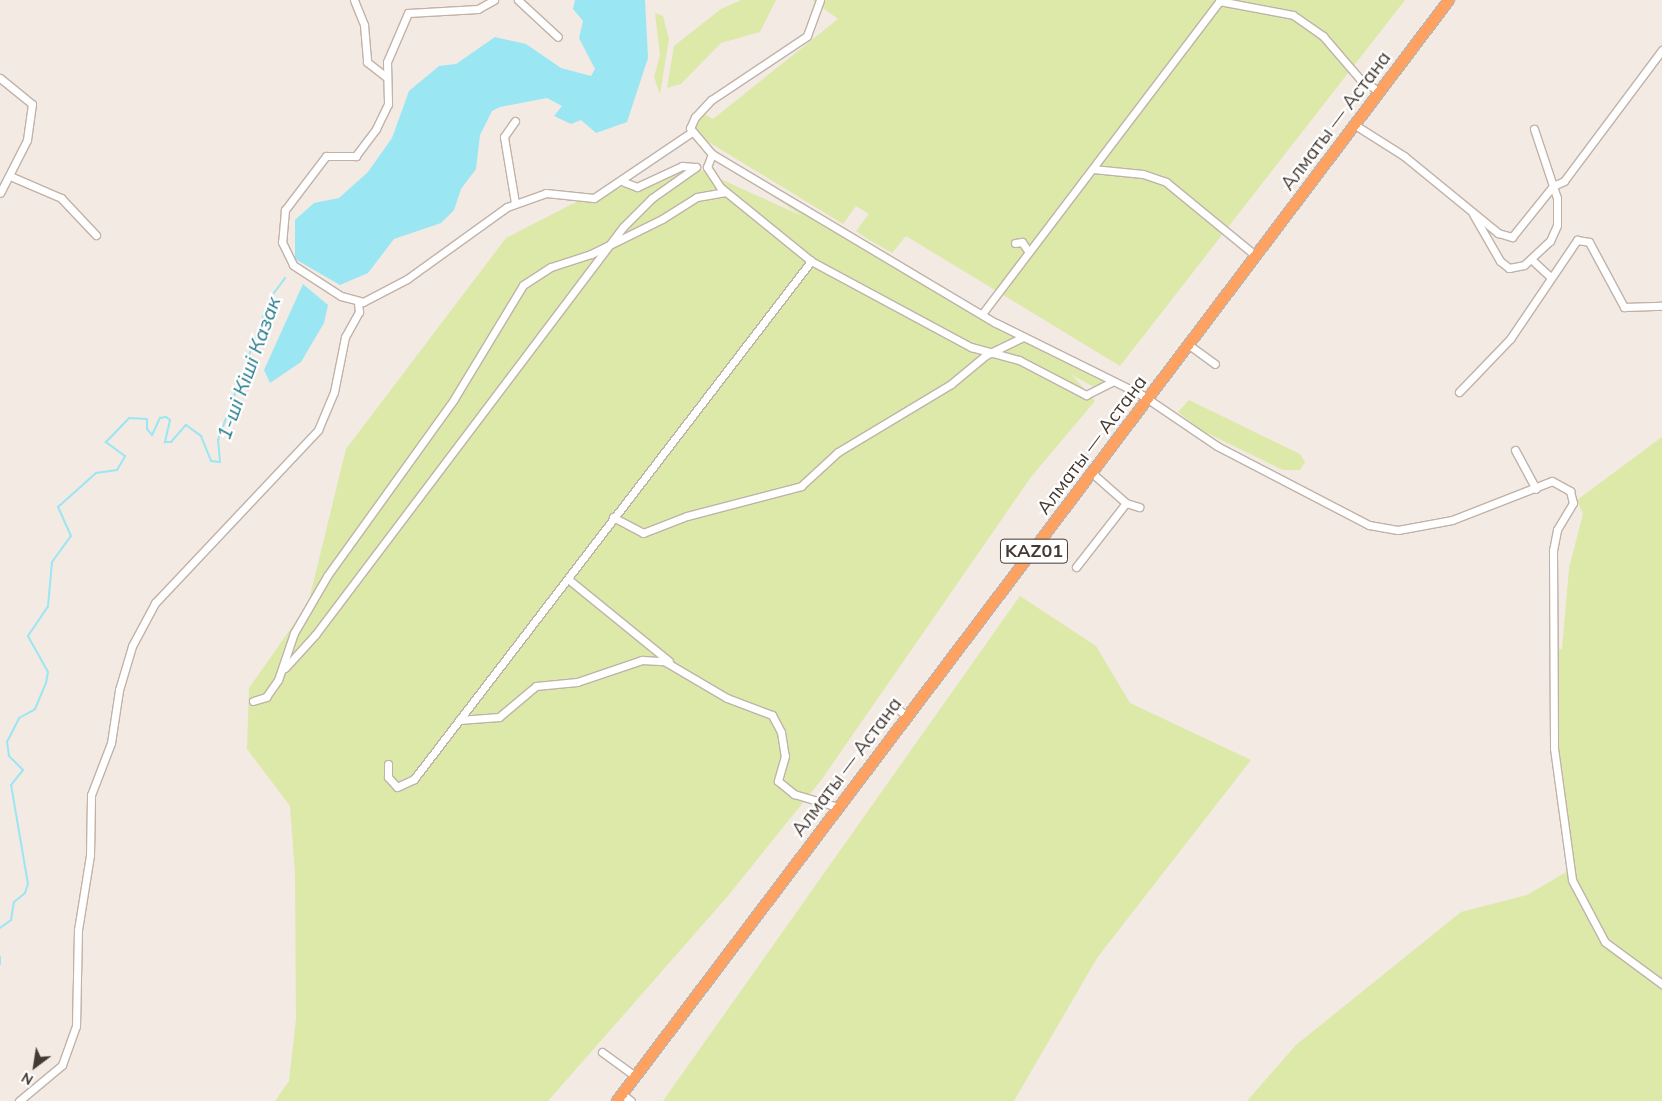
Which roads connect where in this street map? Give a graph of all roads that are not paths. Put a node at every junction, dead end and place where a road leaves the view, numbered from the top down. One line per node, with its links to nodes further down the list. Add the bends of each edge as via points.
1 (354, 0): 9 (street, via 364,25 367,62)
2 (494, 0): 9 (street, via 478,9 408,13)
3 (519, 0): 7 (street)
4 (820, 0): 15 (street, via 807,36 711,100 692,120)
5 (1220, 0): 11 (street, via 1293,15 1323,36 1360,79); 19 (street)
6 (1449, 0): 11 (highway, Алматы — Астана / KАZ01)
7 (558, 37)
8 (1662, 50): 22 (street, via 1564,180)
9 (383, 69): 35 (street, via 388,104 367,142 356,156 326,156 282,218 283,250 290,263)
10 (0, 78): 20 (street, via 32,104 27,140)
11 (1380, 92): 13 (highway, Алматы — Астана / KАZ01)
12 (515, 121): 25 (street, via 504,137)
13 (1355, 125): 26 (street, via 1404,156); 31 (highway, Алматы — Астана / KАZ01)
14 (1534, 129): 22 (street)
15 (692, 132): 16 (street); 21 (street)
16 (712, 154): 18 (street); 37 (street)
17 (696, 167): 18 (street); 21 (street, via 682,166 637,187); 29 (street, via 652,198)
18 (707, 167): 23 (street)
19 (1093, 169): 30 (street); 31 (street, via 1143,174 1166,182)
20 (10, 176): 24 (street); 27 (street, via 61,198)
21 (624, 182): 25 (street, via 594,198 546,193)
22 (1553, 186): 26 (street, via 1512,237 1501,236); 32 (street, via 1557,225)
23 (726, 192): 29 (street, via 697,197); 33 (street)
24 (0, 193)
25 (515, 203): 35 (street, via 406,279)
26 (1473, 214): 32 (street, via 1505,266 1516,269)
27 (96, 235)
28 (1015, 243): 30 (street, via 1022,242)
29 (609, 246): 54 (street, via 315,635); 54 (street, via 542,272 510,301 454,398 327,576 294,633)
30 (1028, 251): 37 (street)
31 (1256, 256): 39 (highway, Алматы — Астана / KАZ01)
32 (1531, 259): 34 (street)
33 (811, 262): 40 (street); 50 (street)
34 (1549, 276): 36 (street, via 1573,242 1585,240 1620,304 1628,309); 43 (street, via 1510,339)
35 (358, 304): 65 (street, via 359,312 344,337 334,392 318,430 155,603 132,646 118,690 111,743 91,795 90,855 78,930 76,1026 62,1065)
36 (1662, 306)
37 (982, 314): 38 (street)
38 (1024, 337): 40 (street); 42 (street)
39 (1190, 345): 41 (street); 44 (highway, Алматы — Астана / KАZ01)
40 (986, 355): 42 (street, via 1019,360 1086,395); 50 (street, via 951,384 838,452 801,486 687,516 643,533)
41 (1215, 364)
42 (1112, 382): 44 (street)
43 (1459, 392)
44 (1149, 399): 46 (highway, Алматы — Астана / KАZ01); 47 (street, via 1217,446 1378,528 1412,529 1452,520)
45 (1515, 450): 47 (street)
46 (1092, 474): 48 (street); 57 (highway, Алматы — Астана / KАZ01)
47 (1536, 489): 61 (street, via 1552,481 1564,484 1574,503 1557,530 1552,550 1554,748 1572,880 1605,942)
48 (1126, 503): 49 (street); 51 (street)
49 (1139, 507)
50 (613, 517): 52 (street)
51 (1076, 567)
52 (568, 579): 53 (street); 58 (street)
53 (673, 665): 58 (street, via 642,660 577,682 536,686 499,717); 60 (street, via 721,695 772,715 781,732 784,756 778,781 794,794)
54 (283, 670): 55 (street, via 266,697)
55 (253, 701)
56 (892, 705): 57 (street)
57 (906, 716): 60 (highway, Алматы — Астана / KАZ01)
58 (460, 720): 59 (street, via 407,785 397,787 392,782)
59 (388, 764)
60 (838, 807): 63 (highway, Алматы — Астана / KАZ01)
61 (1662, 984)
62 (602, 1052): 63 (street)
63 (635, 1076): 64 (highway, Алматы — Астана / KАZ01)
64 (619, 1098): 66 (street)
65 (19, 1101)
66 (631, 1101)

